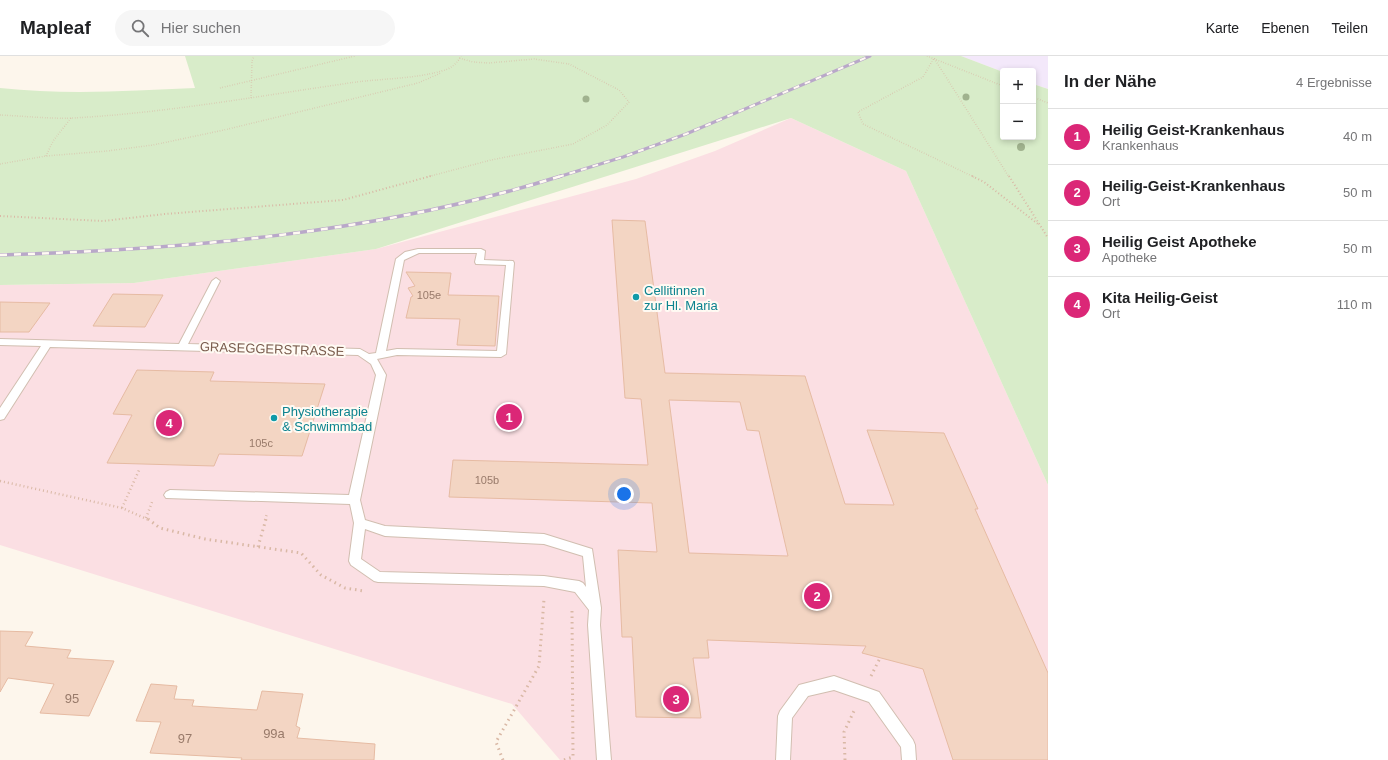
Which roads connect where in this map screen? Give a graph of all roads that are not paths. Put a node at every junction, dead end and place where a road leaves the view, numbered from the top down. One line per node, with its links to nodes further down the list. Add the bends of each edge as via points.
1 (216, 281): 4 (lane)
2 (0, 342): 3 (lane, GRASEGGERSTRASSE)
3 (48, 343): 4 (lane, GRASEGGERSTRASSE); 7 (lane)
4 (182, 346): 6 (lane, GRASEGGERSTRASSE, via 360,352)
5 (380, 355): 5 (lane, via 397,352 501,354 510,263 479,262 481,251 418,252 400,259); 6 (lane)
6 (369, 358): 9 (lane, via 375,362 381,375)
7 (0, 416)
8 (170, 494): 9 (lane)
9 (354, 500): 10 (lane)
10 (360, 523): 11 (lane, via 385,531 544,539 588,553); 11 (lane, via 355,561 378,577 544,582 579,587)
11 (595, 608): 12 (lane, via 594,625)
12 (604, 760)
13 (783, 760): 14 (lane, via 785,716 804,690 834,683 874,697 908,744)
14 (909, 760)

